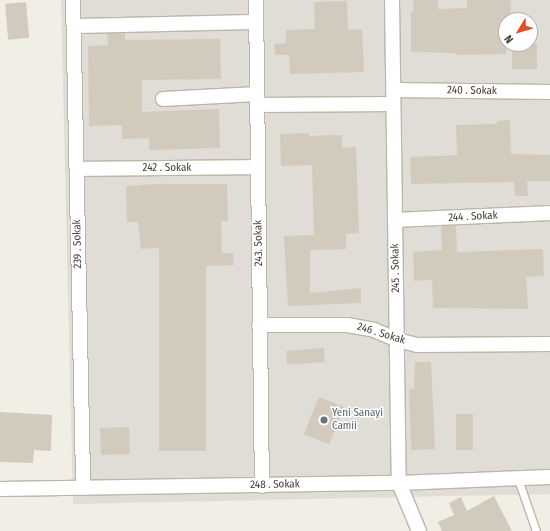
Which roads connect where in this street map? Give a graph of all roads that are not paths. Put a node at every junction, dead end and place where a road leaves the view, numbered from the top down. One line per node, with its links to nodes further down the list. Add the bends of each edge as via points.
1 (73, 0): 5 (street, 239 . Sokak)
2 (256, 0): 4 (street, 243. Sokak)
3 (392, 0): 7 (street, 245 . Sokak)
4 (256, 22): 5 (street); 9 (street, 243. Sokak)
5 (74, 26): 11 (street, 239 . Sokak)
6 (550, 92): 7 (street, 240 . Sokak)
7 (393, 97): 9 (street, 240 . Sokak); 13 (street, 245 . Sokak)
8 (163, 99): 9 (street, 240 . Sokak)
9 (257, 100): 10 (street, 243. Sokak)
10 (258, 168): 11 (street, 242 . Sokak); 14 (street, 243. Sokak)
11 (77, 169): 21 (street, 239 . Sokak)
12 (550, 213): 13 (street, 244 . Sokak)
13 (395, 220): 15 (street, 245 . Sokak)
14 (260, 325): 15 (street, 246 . Sokak, via 347,325 374,330); 20 (street, 243. Sokak)
15 (397, 340): 16 (street, 246 . Sokak, via 417,345); 19 (street, 245 . Sokak)
16 (550, 344)
17 (550, 477): 18 (street, 248 . Sokak)
18 (518, 478): 19 (street, 248 . Sokak); 24 (lane)
19 (399, 483): 20 (street, 248 . Sokak); 23 (street, 245 . Sokak)
20 (262, 486): 21 (street, 248 . Sokak)
21 (83, 488): 22 (street, 248 . Sokak)
22 (0, 489)
23 (419, 531)
24 (536, 531)

